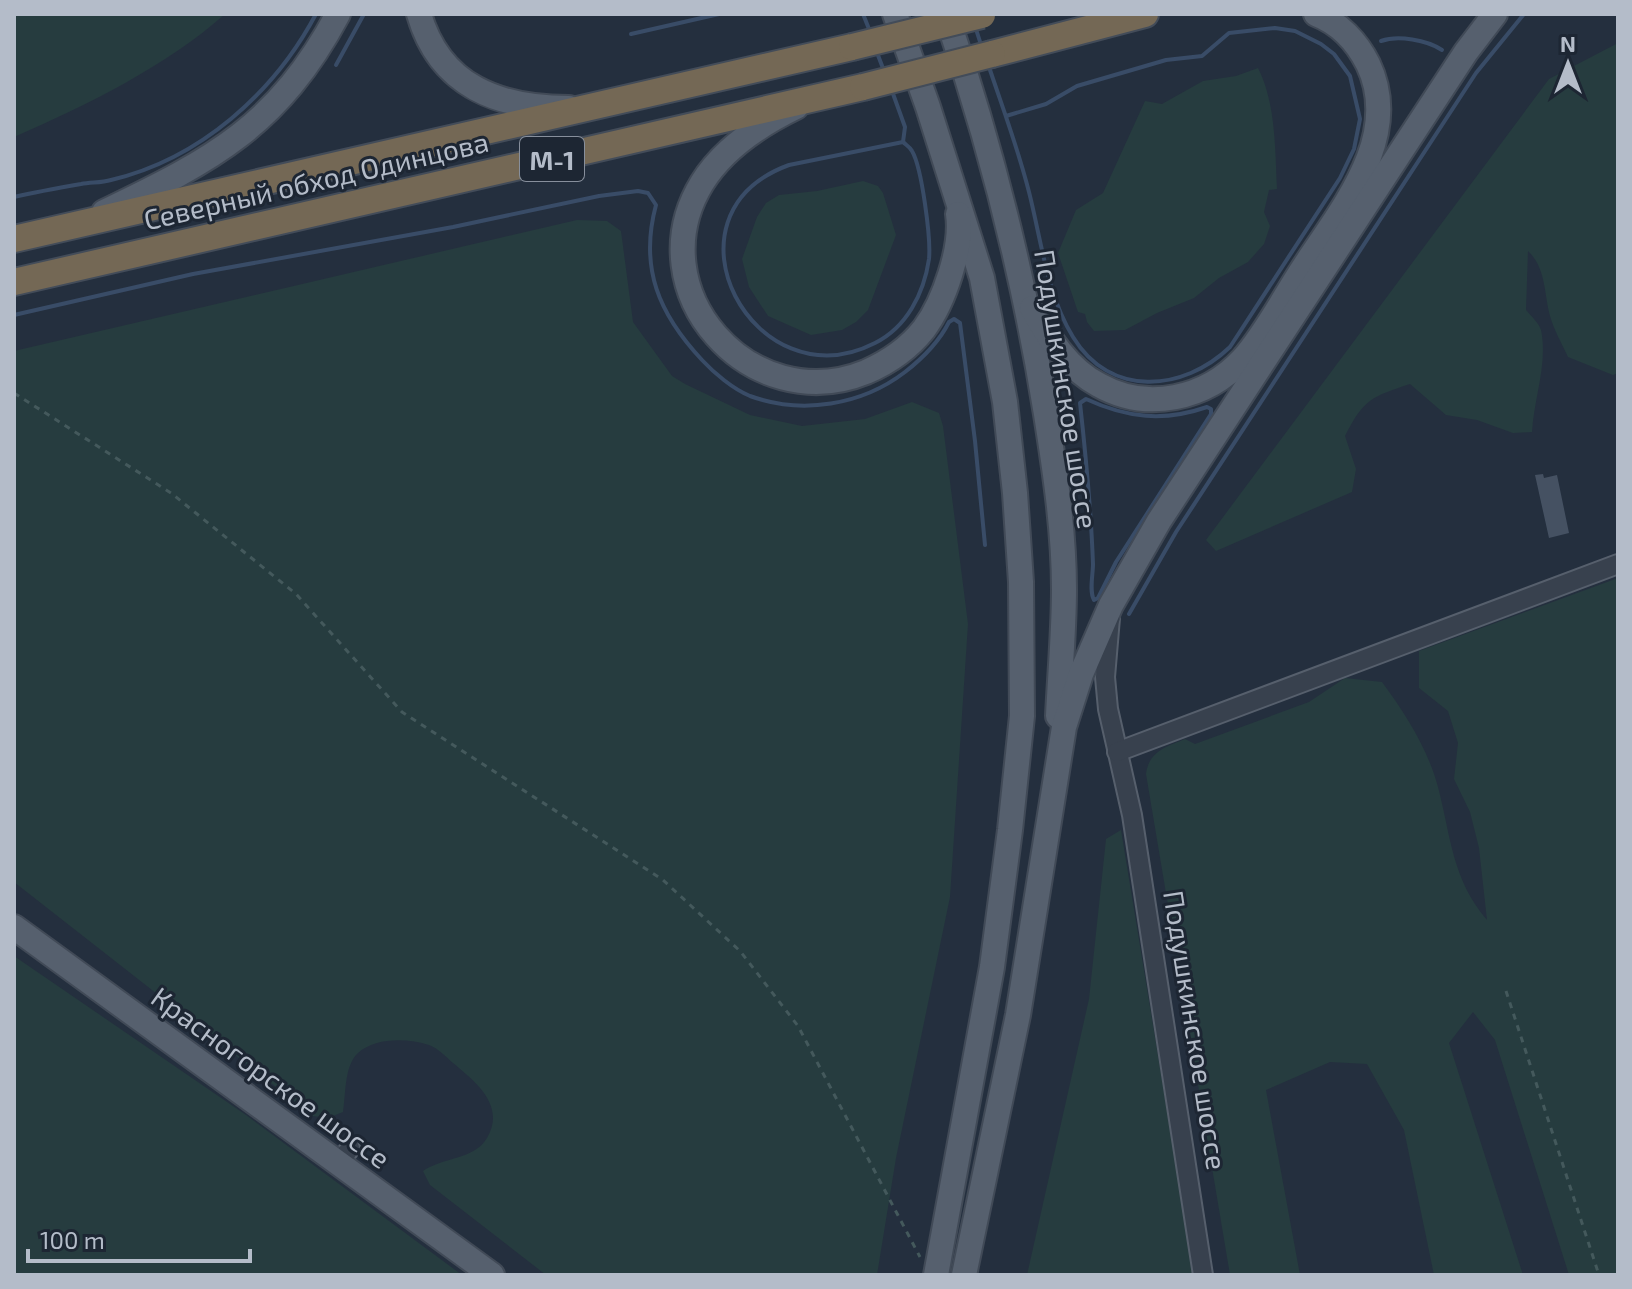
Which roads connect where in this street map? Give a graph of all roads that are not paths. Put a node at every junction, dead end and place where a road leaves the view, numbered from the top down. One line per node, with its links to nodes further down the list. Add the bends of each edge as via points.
1 (338, 14): 12 (main road, via 291,86 244,133 184,172)
2 (419, 14): 10 (main road, via 442,62 476,90 521,104)
3 (895, 14): 11 (main road)
4 (946, 14): 14 (main road, Подушкинское шоссе)
5 (983, 14): 10 (highway, Северный обход Одинцова / М-1, bridge)
6 (1145, 14): 9 (highway, Северный обход Одинцова / М-1, bridge)
7 (1316, 14): 14 (main road, via 1352,40 1370,69 1378,101 1375,137 1355,186 1253,346 1230,371 1199,391 1164,399 1145,400 1099,385 1077,369 1044,329 1031,308)
8 (1495, 14): 17 (main road, via 1159,521)
9 (821, 97): 11 (main road, via 771,120 732,149 702,182 690,209 683,253 687,284 709,329 733,354 772,373 814,381 845,379 898,354 928,324 948,283 959,220); 15 (highway, Северный обход Одинцова / М-1)
10 (604, 105): 12 (highway, Северный обход Одинцова / М-1)
11 (955, 192): 21 (main road, via 982,278 1005,402 1019,540 1022,686 992,967)
12 (82, 223): 13 (highway, Северный обход Одинцова / М-1)
13 (14, 239)
14 (1018, 262): 19 (main road, Подушкинское шоссе, via 1056,478 1064,587)
15 (14, 282)
16 (1618, 564): 18 (street)
17 (1111, 605): 18 (street, Подушкинское шоссе, via 1105,677); 19 (main road, via 1072,700)
18 (1117, 752): 24 (street, Подушкинское шоссе, via 1132,815)
19 (1054, 782): 23 (main road, via 1018,1015)
20 (14, 927): 22 (main road, Красногорское шоссе, via 345,1156)
21 (929, 1268)
22 (492, 1275)
23 (964, 1275)
24 (1203, 1275)

